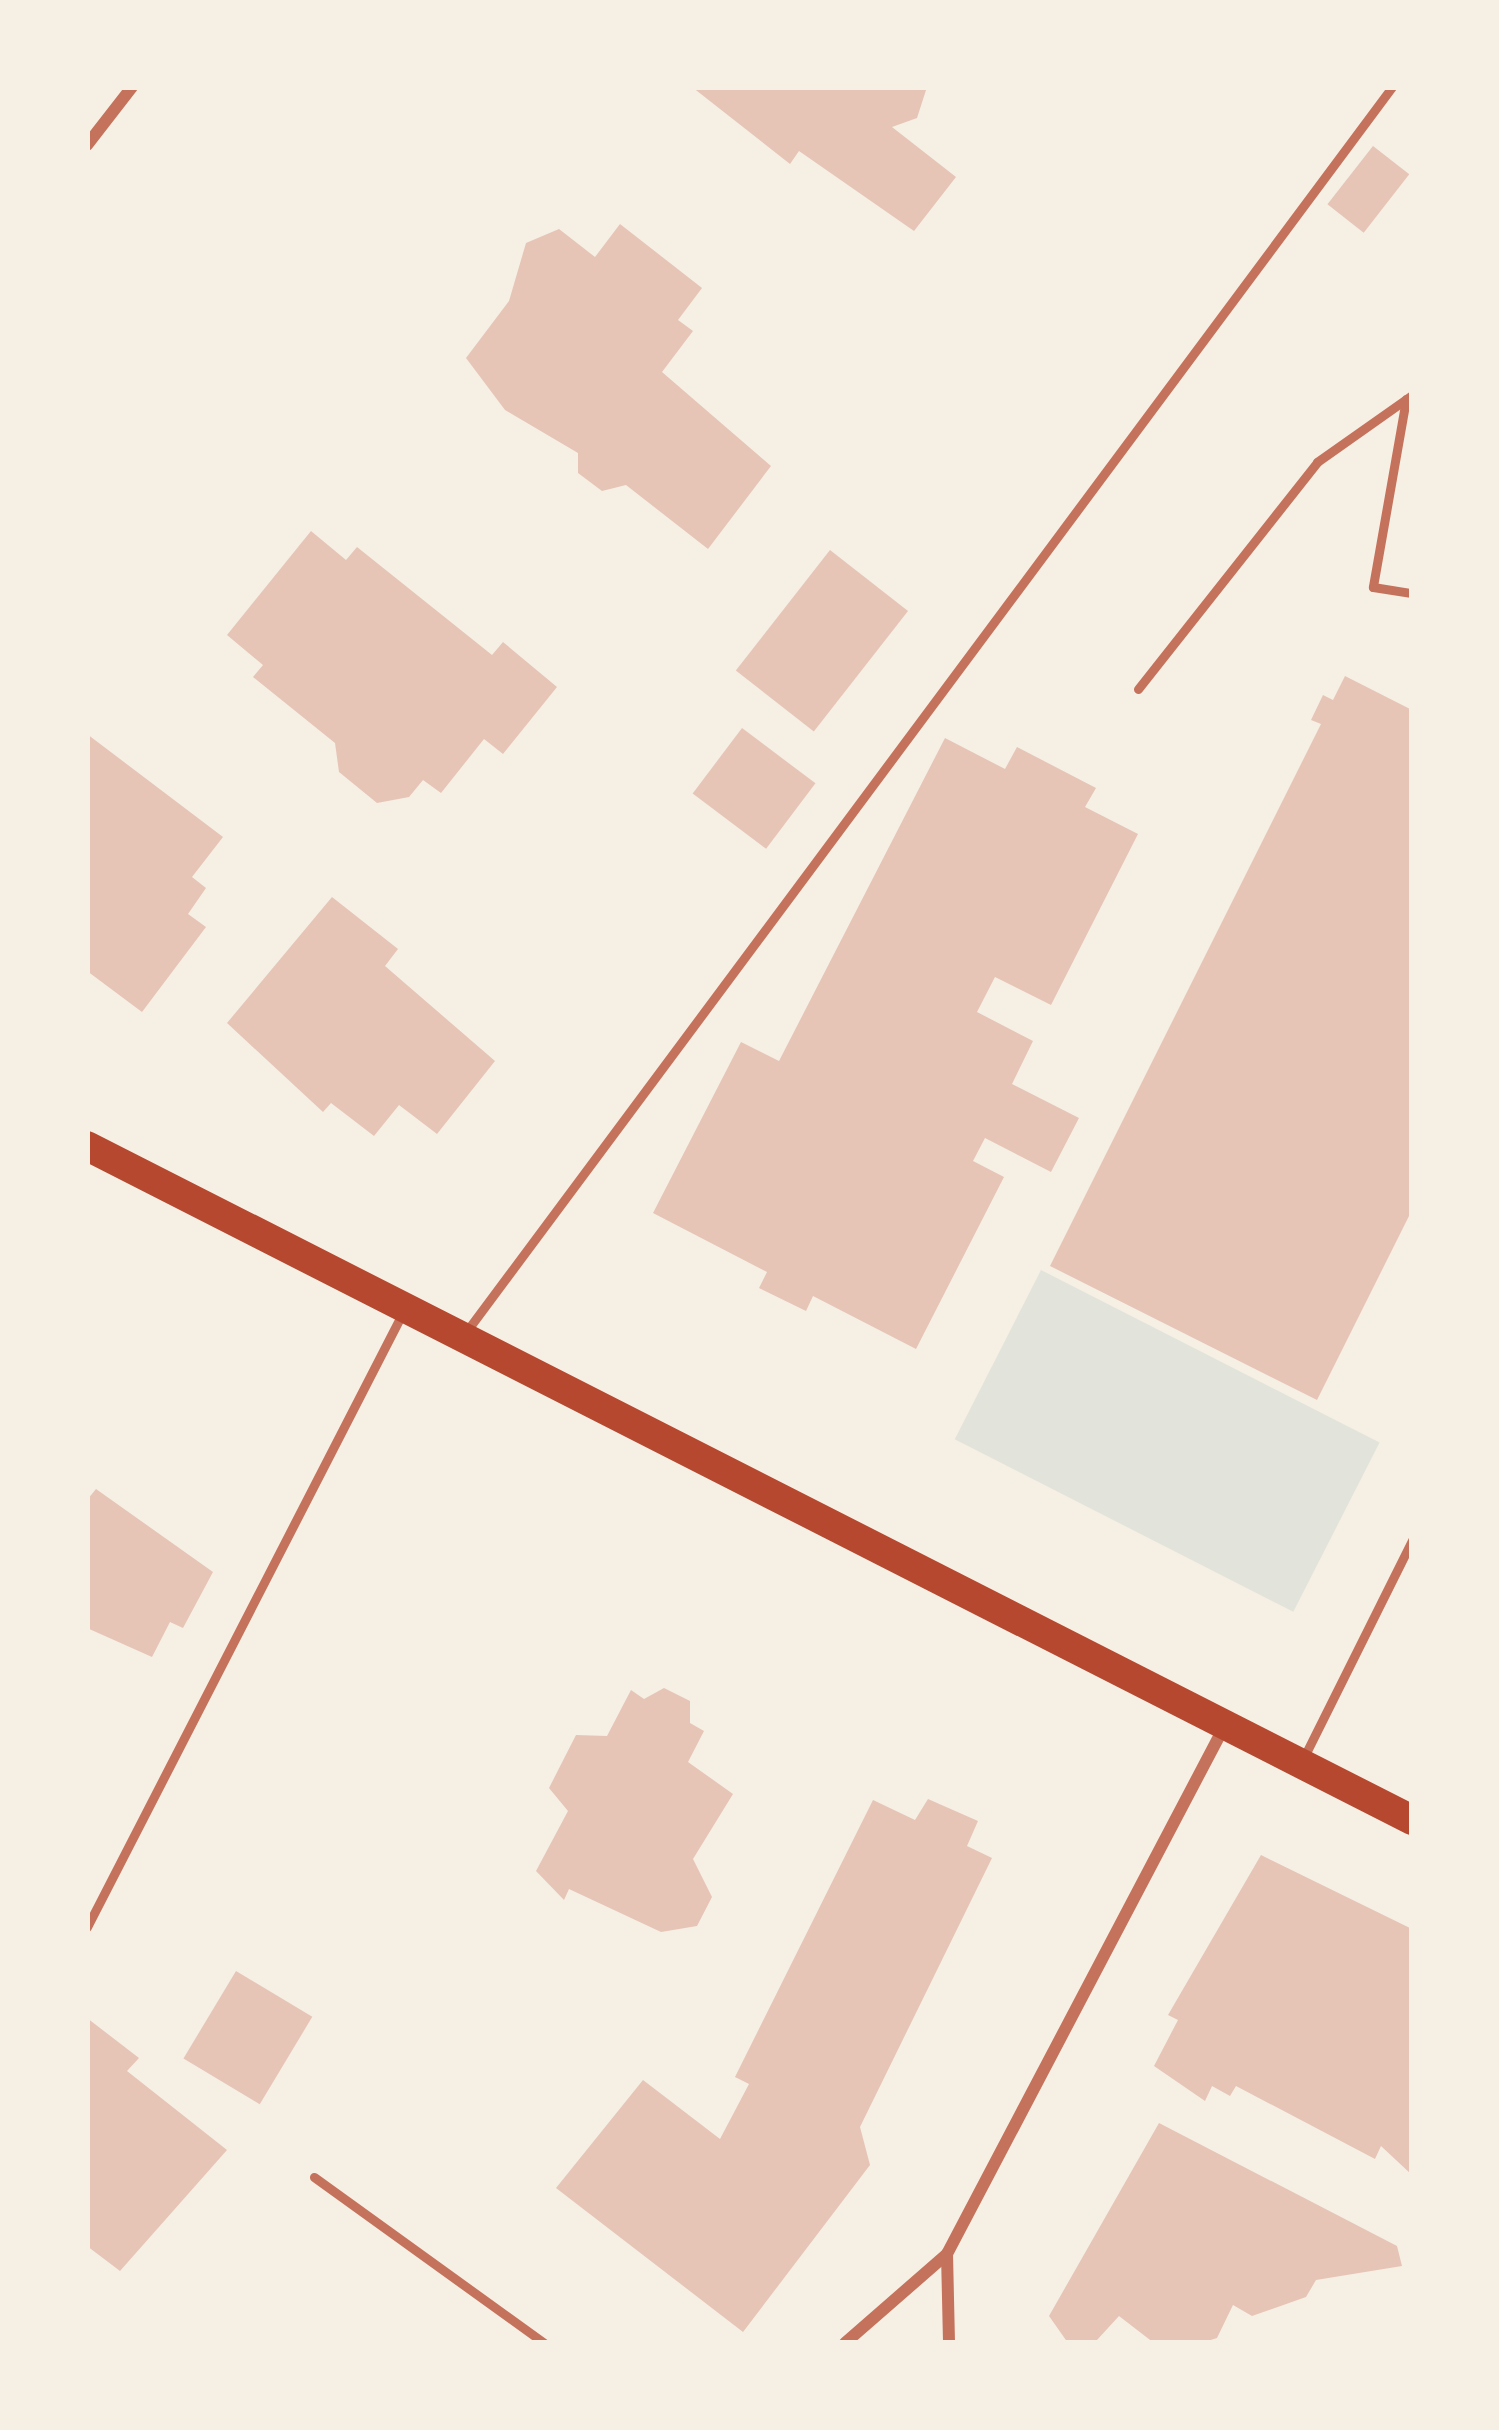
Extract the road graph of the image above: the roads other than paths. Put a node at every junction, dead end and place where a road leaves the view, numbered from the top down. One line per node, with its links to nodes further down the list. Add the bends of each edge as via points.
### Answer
1 (132, 87): 3 (street)
2 (1392, 87): 9 (lane)
3 (87, 145)
4 (1409, 397): 5 (lane, via 1373,586); 6 (lane, via 1317,462)
5 (1412, 593)
6 (1138, 689)
7 (87, 1146): 8 (main road)
8 (406, 1307): 9 (main road); 14 (lane)
9 (463, 1336): 11 (main road)
10 (1412, 1540): 12 (lane)
11 (1226, 1724): 12 (main road); 16 (street)
12 (1300, 1763): 13 (main road)
13 (1412, 1820)
14 (87, 1927)
15 (314, 2177): 17 (lane)
16 (947, 2254): 18 (street); 19 (street)
17 (544, 2343)
18 (845, 2343)
19 (950, 2343)

